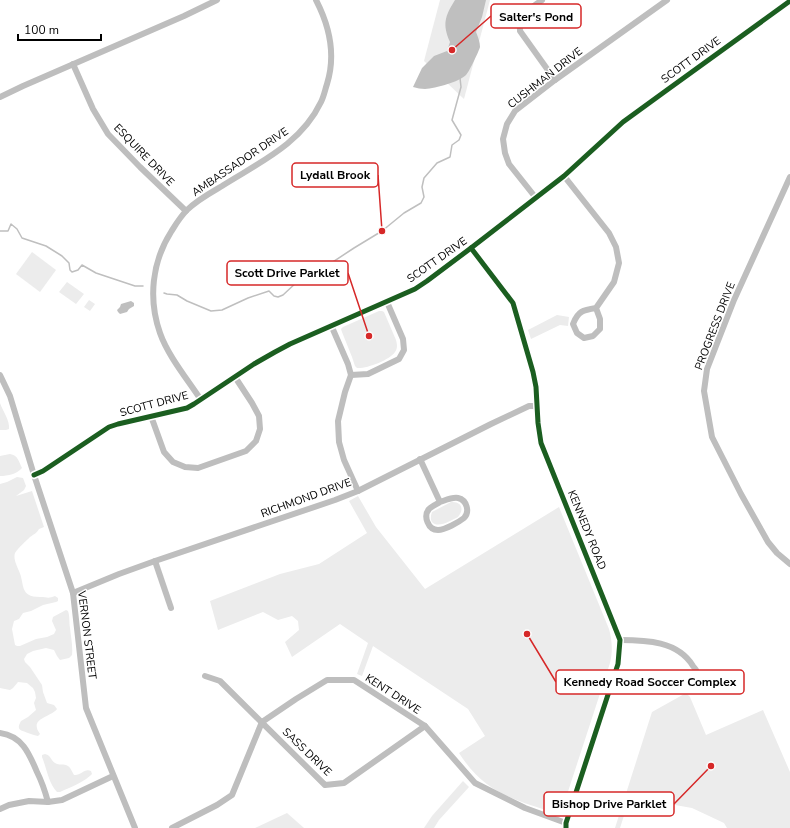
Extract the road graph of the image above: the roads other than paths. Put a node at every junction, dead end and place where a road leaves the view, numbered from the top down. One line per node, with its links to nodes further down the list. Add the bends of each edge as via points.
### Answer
1 (217, 0): 6 (street)
2 (316, 0): 12 (street, AMBASSADOR DRIVE, via 329,32 331,59 322,101 312,118 293,140)
3 (542, 0): 7 (street, via 521,17 520,31)
4 (667, 0): 7 (street, CUSHMAN DRIVE)
5 (790, 1): 9 (street, SCOTT DRIVE, via 623,122)
6 (73, 64): 8 (street); 12 (street, ESQUIRE DRIVE, via 108,134)
7 (555, 80): 11 (street, CUSHMAN DRIVE, via 515,111 506,124 503,139 509,164)
8 (0, 97)
9 (564, 176): 11 (street, SCOTT DRIVE); 15 (street, via 609,233 616,247 619,263 614,282)
10 (790, 177): 28 (street, PROGRESS DRIVE, via 732,306 707,369 704,391 712,436 768,542)
11 (536, 198): 13 (street, SCOTT DRIVE)
12 (186, 211): 20 (street, AMBASSADOR DRIVE, via 177,221 159,256 153,298 160,334 170,354)
13 (471, 248): 14 (street, SCOTT DRIVE, via 415,289); 21 (street, KENNEDY ROAD, via 513,303 533,372)
14 (387, 302): 16 (street, SCOTT DRIVE); 18 (street, via 403,340 404,350 399,359 368,374)
15 (596, 308): 15 (street, via 584,310 576,316 573,324 584,338 593,336 600,329)
16 (331, 325): 18 (street); 19 (street, SCOTT DRIVE, via 275,352)
17 (0, 375): 24 (street, VERNON STREET, via 10,396)
18 (351, 375): 25 (street, via 338,421 339,442)
19 (235, 377): 20 (street, SCOTT DRIVE); 22 (street, via 259,416 260,429 256,441 246,451 198,468 185,467 173,462 164,452)
20 (201, 400): 22 (street, SCOTT DRIVE, via 187,408)
21 (538, 406): 23 (street, RICHMOND DRIVE, via 529,406); 31 (street, KENNEDY ROAD, via 541,443)
22 (151, 416): 24 (street, SCOTT DRIVE, via 108,427)
23 (420, 459): 25 (street, RICHMOND DRIVE); 26 (street)
24 (34, 475): 29 (street, VERNON STREET)
25 (358, 490): 27 (street, RICHMOND DRIVE)
26 (440, 502): 26 (street, via 427,513 428,522 433,529 439,530 450,526 466,515 467,506 460,498)
27 (155, 561): 29 (street, RICHMOND DRIVE); 30 (street)
28 (790, 564)
29 (73, 593): 37 (street, VERNON STREET, via 86,708)
30 (171, 608)
31 (620, 640): 33 (street, via 656,642 682,653 698,673); 40 (street, KENNEDY ROAD, via 618,664)
32 (204, 676): 34 (street, SASS DRIVE, via 220,680)
33 (698, 686)
34 (262, 722): 35 (street, KENT DRIVE, via 327,680 354,680); 35 (street, SASS DRIVE, via 325,785 344,783); 42 (street, via 232,795)
35 (425, 726): 40 (street, KENT DRIVE, via 475,783)
36 (0, 733): 38 (street, via 8,734 20,742 29,753)
37 (113, 776): 38 (street, via 62,800); 41 (street, VERNON STREET)
38 (48, 802): 39 (street, via 29,801)
39 (0, 809)
40 (566, 826)
41 (135, 828)
42 (172, 828)

